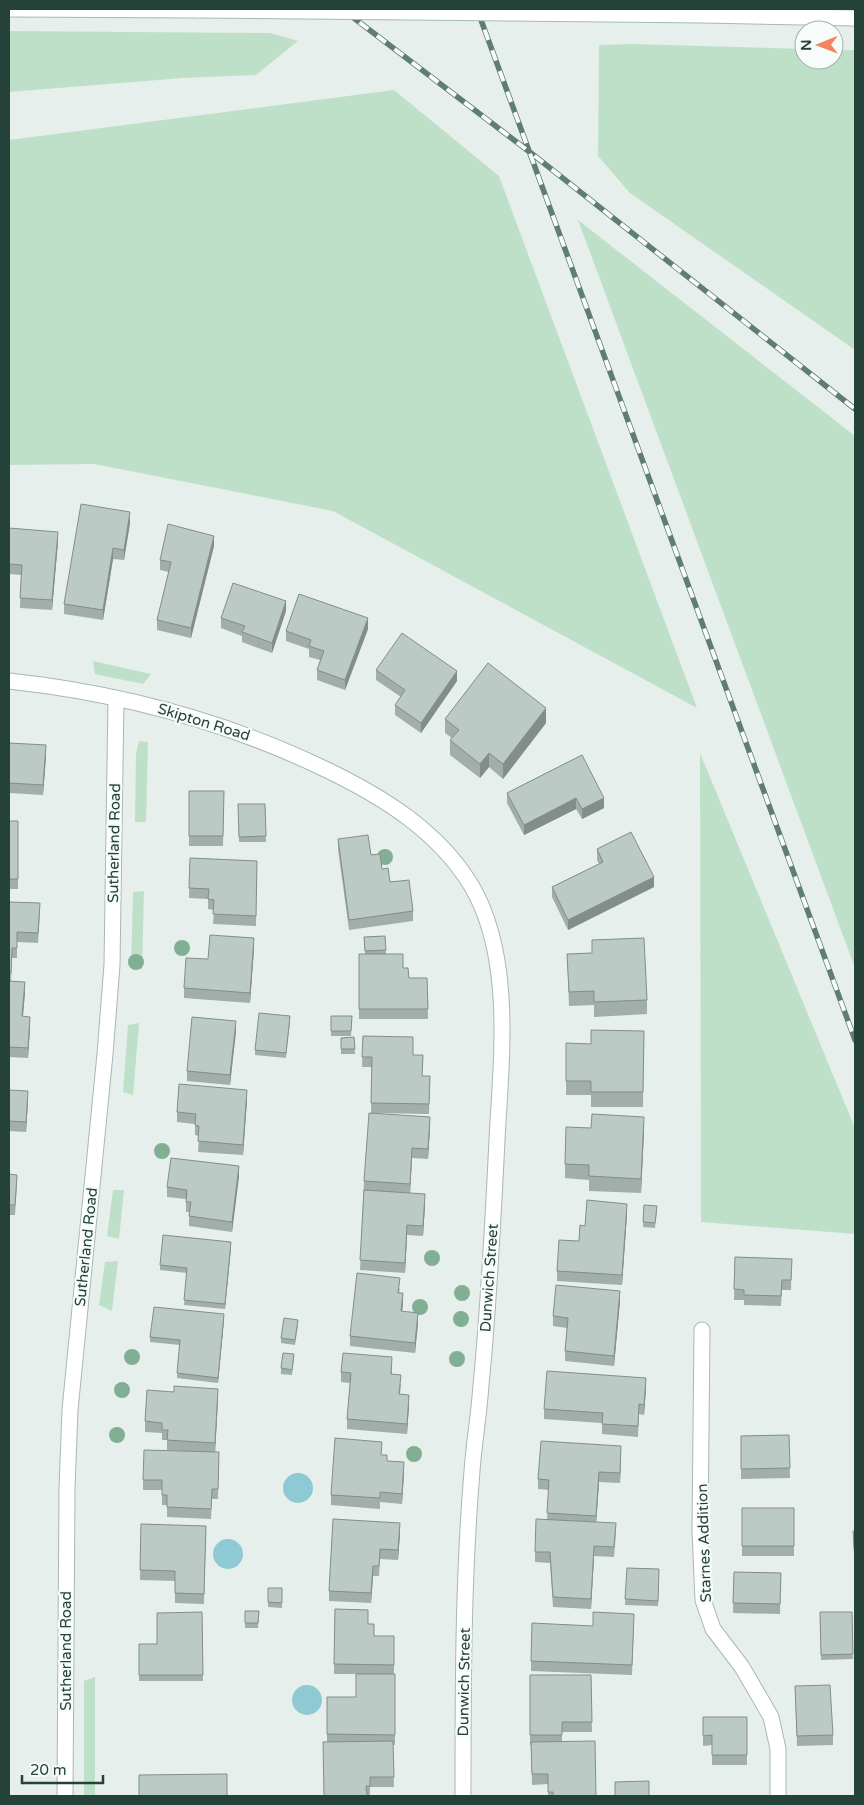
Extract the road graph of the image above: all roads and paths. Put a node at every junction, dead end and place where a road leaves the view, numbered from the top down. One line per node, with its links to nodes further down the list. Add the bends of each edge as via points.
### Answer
1 (9, 9): 2 (street)
2 (200, 10): 3 (street, bridge)
3 (855, 18)
4 (9, 681): 5 (street, Skipton Road)
5 (116, 698): 6 (street, Skipton Road, via 181,712 264,741 362,786); 8 (street, Sutherland Road, via 112,964 70,1410)
6 (386, 801): 9 (street, Dunwich Street, via 422,827 452,858 471,885 486,915 499,974 501,1061 496,1174 467,1558)
7 (702, 1330): 10 (street, Starnes Addition, via 700,1531 703,1600 713,1629 742,1667 771,1717 778,1749)
8 (65, 1796)
9 (463, 1796)
10 (778, 1796)

